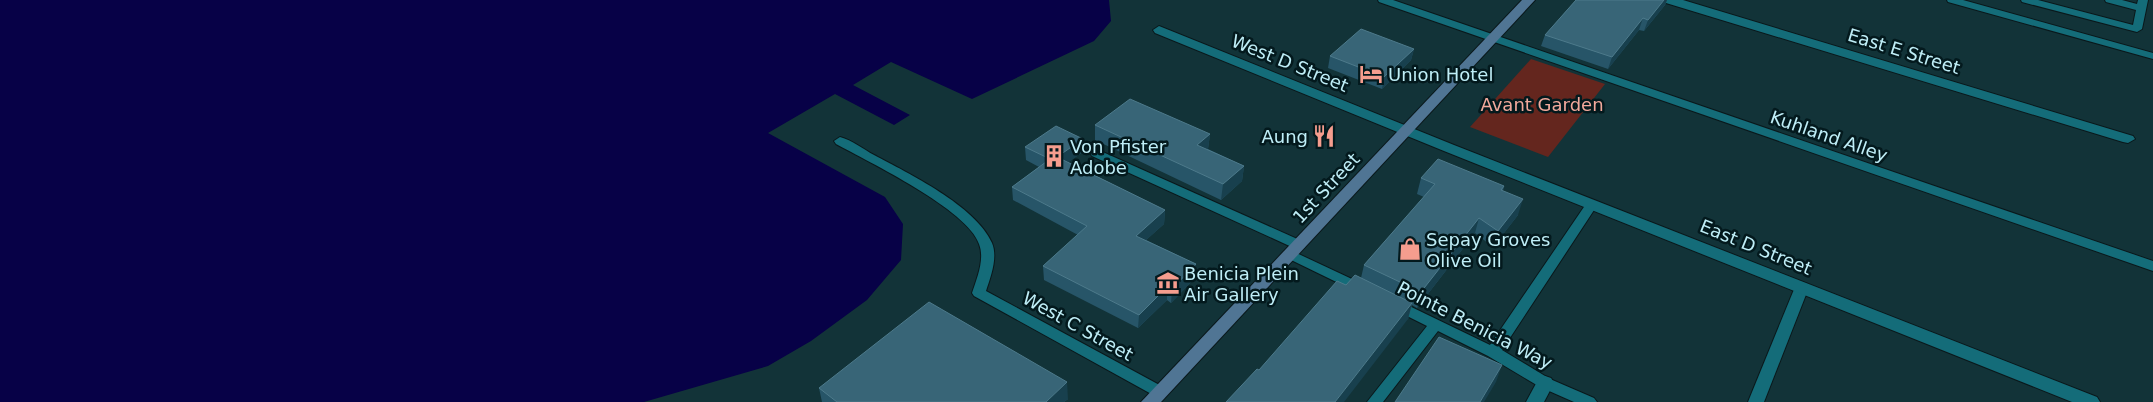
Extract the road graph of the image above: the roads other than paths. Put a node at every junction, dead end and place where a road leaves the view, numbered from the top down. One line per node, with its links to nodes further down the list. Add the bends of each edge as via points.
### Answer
1 (1383, 0): 9 (lane, Kuhland Alley)
2 (1530, 0): 9 (main road, 1st Street)
3 (1670, 0): 12 (street, East E Street)
4 (1952, 0): 10 (lane)
5 (2026, 0): 7 (lane, via 2137,29)
6 (2110, 0): 7 (lane)
7 (2142, 4)
8 (1159, 30): 11 (street, West D Street)
9 (1493, 38): 11 (main road, 1st Street); 17 (lane, Kuhland Alley)
10 (2153, 56)
11 (1406, 130): 15 (street, East D Street); 16 (main road, 1st Street)
12 (2128, 139)
13 (840, 141): 22 (lane, West C Street, via 946,202 975,226 986,242 988,262 979,293)
14 (1096, 153): 16 (lane, Pointe Benicia Way)
15 (1592, 204): 18 (street, East D Street); 20 (lane)
16 (1294, 249): 19 (lane, Pointe Benicia Way); 22 (main road, 1st Street)
17 (2153, 266)
18 (1802, 287): 26 (lane); 27 (street, East D Street)
19 (1436, 324): 20 (lane, Pointe Benicia Way); 23 (lane)
20 (1494, 352): 21 (lane, Pointe Benicia Way)
21 (1545, 383): 24 (street); 25 (lane, Pointe Benicia Way)
22 (1155, 397)
23 (1375, 402)
24 (1535, 402)
25 (1589, 402)
26 (1756, 402)
27 (2091, 402)

